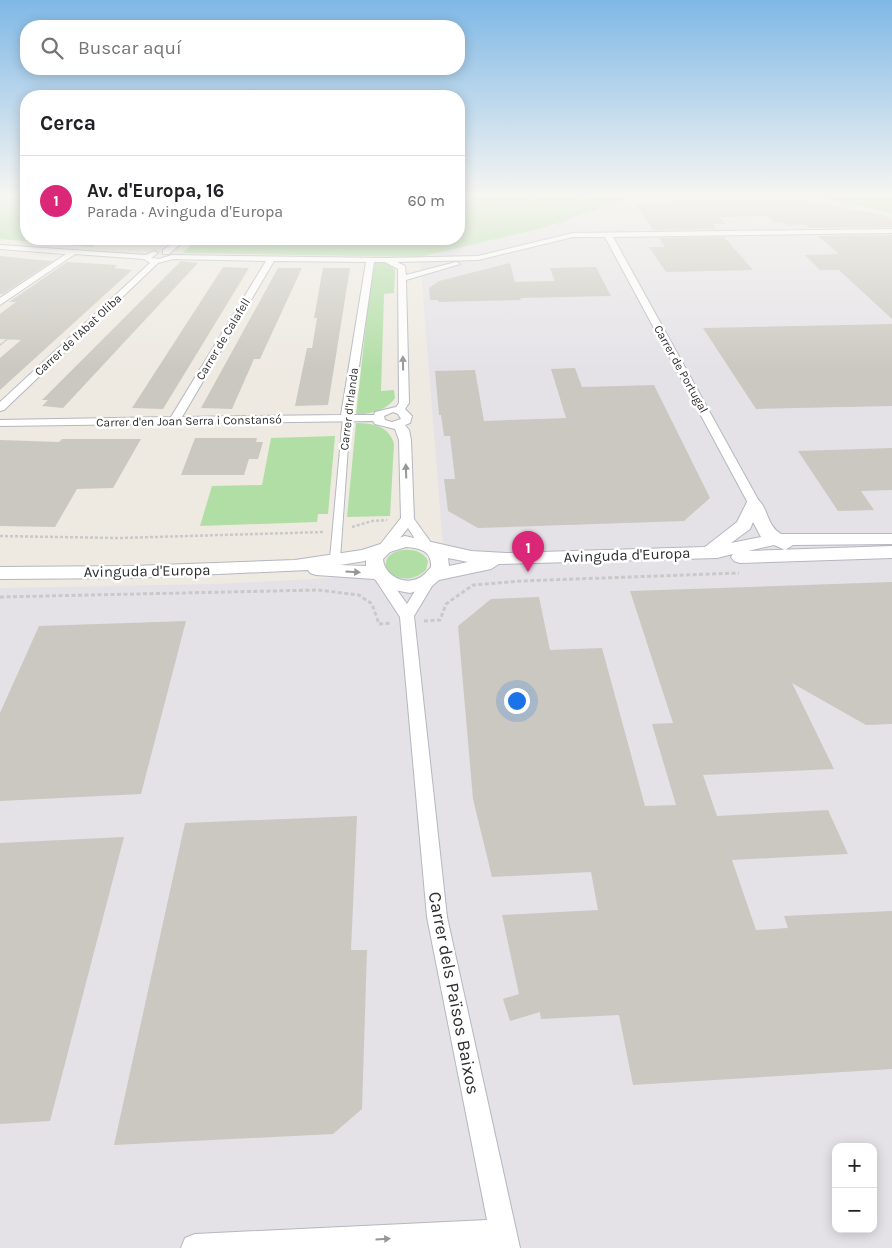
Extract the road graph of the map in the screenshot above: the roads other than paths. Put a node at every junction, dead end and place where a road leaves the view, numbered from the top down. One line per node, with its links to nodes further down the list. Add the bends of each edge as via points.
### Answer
1 (72, 253): 12 (street)
2 (75, 253): 8 (street)
3 (498, 253): 7 (street)
4 (618, 253): 20 (street, Carrer de Portugal)
5 (169, 255): 6 (street); 8 (street)
6 (272, 258): 9 (street); 17 (street, Carrer de Calafell)
7 (478, 258): 10 (street); 11 (street)
8 (151, 259): 13 (street, Carrer de l'Abat Oliba)
9 (370, 259): 10 (street); 16 (street, Carrer d'Irlanda)
10 (386, 260): 11 (street, via 402,268)
11 (402, 279): 14 (street, one-way to 11, via 404,403)
12 (0, 302)
13 (0, 408)
14 (399, 410): 15 (street, via 385,411); 19 (street, via 408,418)
15 (378, 418): 16 (street, Carrer d'en Joan Serra i Constansó); 19 (street, via 386,425)
16 (346, 419): 17 (street, Carrer d'en Joan Serra i Constansó); 28 (street, Carrer d'Irlanda)
17 (174, 421): 18 (street, Carrer d'en Joan Serra i Constansó)
18 (0, 423)
19 (398, 425): 21 (street, one-way to 19, via 405,440)
20 (754, 503): 23 (street, via 766,533); 26 (street, via 744,525)
21 (408, 519): 24 (street); 25 (street)
22 (892, 539): 23 (street, Avinguda d'Europa)
23 (778, 540): 26 (street, Avinguda d'Europa); 27 (street, via 788,546 864,546)
24 (431, 547): 25 (street, via 405,541); 29 (street, Avinguda d'Europa, via 472,557); 33 (street, via 441,562)
25 (384, 548): 28 (street, Avinguda d'Europa, via 364,555); 32 (street, via 374,561)
26 (712, 552): 27 (street, Avinguda d'Europa, via 731,557); 29 (street, Avinguda d'Europa)
27 (892, 552)
28 (335, 558): 30 (street, Avinguda d'Europa)
29 (506, 559): 33 (street, Avinguda d'Europa)
30 (295, 566): 31 (street, Avinguda d'Europa); 32 (street, Avinguda d'Europa, one-way to 32)
31 (0, 573)
32 (379, 576): 33 (street, via 391,584 404,586); 34 (street, Carrer dels Països Baixos)
33 (432, 578): 34 (street)
34 (407, 616): 35 (street, Carrer dels Països Baixos, via 437,917)
35 (504, 1240): 36 (street, one-way to 35)
36 (195, 1248)

